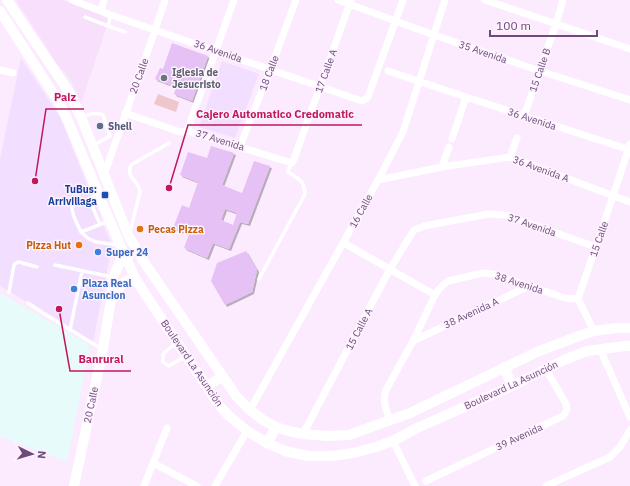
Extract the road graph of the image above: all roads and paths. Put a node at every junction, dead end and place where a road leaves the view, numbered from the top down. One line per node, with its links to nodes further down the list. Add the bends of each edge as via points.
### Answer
1 (7, 0): 36 (main road, Boulevard La Asunción, via 69,92)
2 (72, 0): 14 (street, 36 Avenida)
3 (104, 0): 14 (street)
4 (165, 0): 20 (street, 20 Calle)
5 (234, 0): 24 (street)
6 (296, 0): 26 (street, 18 Calle)
7 (338, 0): 12 (street, 35 Avenida)
8 (403, 0): 17 (street)
9 (445, 0): 22 (street, 16 Calle)
10 (485, 0): 18 (street)
11 (563, 0): 18 (street, 15 Calle B)
12 (350, 2): 17 (street, 35 Avenida); 31 (street, 17 Calle A)
13 (0, 11): 52 (main road, Boulevard La Asunción, via 60,104)
14 (101, 11): 15 (street, 36 Avenida)
15 (111, 15): 19 (lane); 20 (street, 36 Avenida)
16 (85, 17): 19 (lane)
17 (396, 21): 22 (street, 35 Avenida); 31 (street, 36 Avenida, via 368,97 360,100)
18 (556, 24): 23 (street); 28 (street, 15 Calle B)
19 (108, 26): 21 (lane)
20 (156, 30): 24 (street, 36 Avenida); 34 (street, 20 Calle)
21 (125, 32)
22 (434, 35): 28 (street, 35 Avenida); 30 (street, 16 Calle)
23 (630, 49)
24 (216, 50): 26 (street, 36 Avenida); 37 (street)
25 (0, 70): 29 (street)
26 (270, 70): 31 (street, 36 Avenida); 42 (street, 18 Calle)
27 (388, 71): 30 (street, 36 Avenida)
28 (540, 71): 33 (street, 35 Avenida); 35 (street, 15 Calle B)
29 (13, 72)
30 (418, 82): 32 (street, 36 Avenida); 50 (street, 16 Calle, via 403,132)
31 (320, 87): 47 (street, 17 Calle A)
32 (466, 97): 35 (street, 36 Avenida); 40 (street)
33 (630, 100)
34 (125, 113): 37 (street, 37 Avenida, via 180,132); 38 (street, 20 Calle)
35 (524, 116): 45 (street, 36 Avenida)
36 (81, 117): 38 (lane, via 93,113 103,115); 43 (main road, Boulevard La Asunción)
37 (187, 130): 42 (street, 37 Avenida)
38 (113, 138): 43 (lane); 49 (street, 20 Calle)
39 (517, 138): 46 (street)
40 (452, 140)
41 (169, 143): 57 (lane, via 131,165 130,176 140,188 140,192)
42 (240, 146): 47 (street, 37 Avenida)
43 (92, 147): 49 (main road, Boulevard La Asunción)
44 (449, 147): 48 (street)
45 (629, 148): 51 (street, 15 Calle)
46 (510, 158): 48 (street, 36 Avenida A); 51 (street, 36 Avenida A)
47 (292, 163): 68 (lane, via 288,172 304,184 305,194)
48 (442, 167): 50 (street, 36 Avenida A)
49 (104, 176): 57 (main road, Boulevard La Asunción)
50 (378, 180): 58 (street, 16 Calle)
51 (614, 196): 53 (street, 36 Avenida A); 60 (street, 15 Calle)
52 (94, 197): 54 (main road, Boulevard La Asunción); 56 (lane, via 71,208)
53 (630, 202)
54 (104, 222): 56 (lane); 59 (main road, Boulevard La Asunción)
55 (419, 227): 60 (street, 37 Avenida, via 489,214 505,215); 65 (street, 15 Calle A, via 414,230)
56 (81, 232): 59 (lane, via 96,242)
57 (129, 237): 63 (main road, Boulevard La Asunción)
58 (344, 243): 65 (street); 92 (street, 16 Calle)
59 (120, 245): 61 (main road, Boulevard La Asunción)
60 (596, 247): 74 (street, 15 Calle)
61 (125, 257): 63 (main road, via 133,256); 67 (main road, 20 Calle); 69 (main road, Boulevard La Asunción)
62 (55, 265): 66 (lane)
63 (146, 265): 89 (main road, Boulevard La Asunción)
64 (37, 267): 71 (lane, via 16,263)
65 (390, 270): 72 (street); 101 (street, 15 Calle A)
66 (82, 271): 67 (lane); 77 (lane)
67 (113, 277): 73 (main road, 20 Calle)
68 (259, 279)
69 (136, 280): 73 (main road, 20 Calle, via 123,282); 81 (main road, Boulevard La Asunción)
70 (529, 286): 72 (street, 38 Avenida, via 501,276 483,273 448,281); 74 (street, 38 Avenida, via 565,298); 80 (street, 38 Avenida A)
71 (9, 292)
72 (437, 292): 80 (street)
73 (111, 299): 83 (main road, 20 Calle)
74 (578, 299): 78 (street)
75 (28, 303): 77 (lane)
76 (630, 328): 78 (main road, Boulevard La Asunción)
77 (70, 330): 83 (lane)
78 (594, 331): 79 (main road, Boulevard La Asunción)
79 (574, 338): 85 (main road); 87 (main road, Boulevard La Asunción)
80 (413, 341): 95 (street, via 384,394 384,403)
81 (177, 342): 86 (main road, Boulevard La Asunción); 86 (lane, via 164,353 164,362 169,366)
82 (630, 346): 84 (main road, Boulevard La Asunción)
83 (103, 349): 106 (main road, 20 Calle)
84 (600, 349): 85 (main road, Boulevard La Asunción); 94 (street)
85 (581, 354): 88 (main road, Boulevard La Asunción)
86 (186, 356): 91 (main road, Boulevard La Asunción)
87 (504, 367): 90 (main road); 93 (main road, Boulevard La Asunción)
88 (546, 369): 90 (main road, Boulevard La Asunción); 105 (street, 39 Avenida, via 566,404 567,409 563,416)
89 (222, 376): 91 (main road); 92 (main road, Boulevard La Asunción)
90 (512, 386): 98 (main road, Boulevard La Asunción)
91 (207, 387): 99 (main road, Boulevard La Asunción, via 228,415)
92 (250, 410): 96 (main road, Boulevard La Asunción)
93 (410, 412): 95 (main road, Boulevard La Asunción); 98 (main road)
94 (630, 417)
95 (390, 420): 101 (main road, Boulevard La Asunción, via 350,435)
96 (276, 427): 101 (main road, Boulevard La Asunción); 103 (main road)
97 (167, 428): 104 (street)
98 (417, 428): 102 (main road, Boulevard La Asunción)
99 (247, 431): 103 (main road, Boulevard La Asunción); 109 (street)
100 (629, 433): 111 (street, via 610,457)
101 (303, 434)
102 (393, 441): 103 (main road, Boulevard La Asunción, via 354,453 332,456 308,456); 110 (street)
103 (267, 444)
104 (152, 463): 107 (street); 108 (street)
105 (426, 481)
106 (74, 486)
107 (144, 486)
108 (197, 486)
109 (215, 486)
110 (415, 486)
111 (546, 486)

